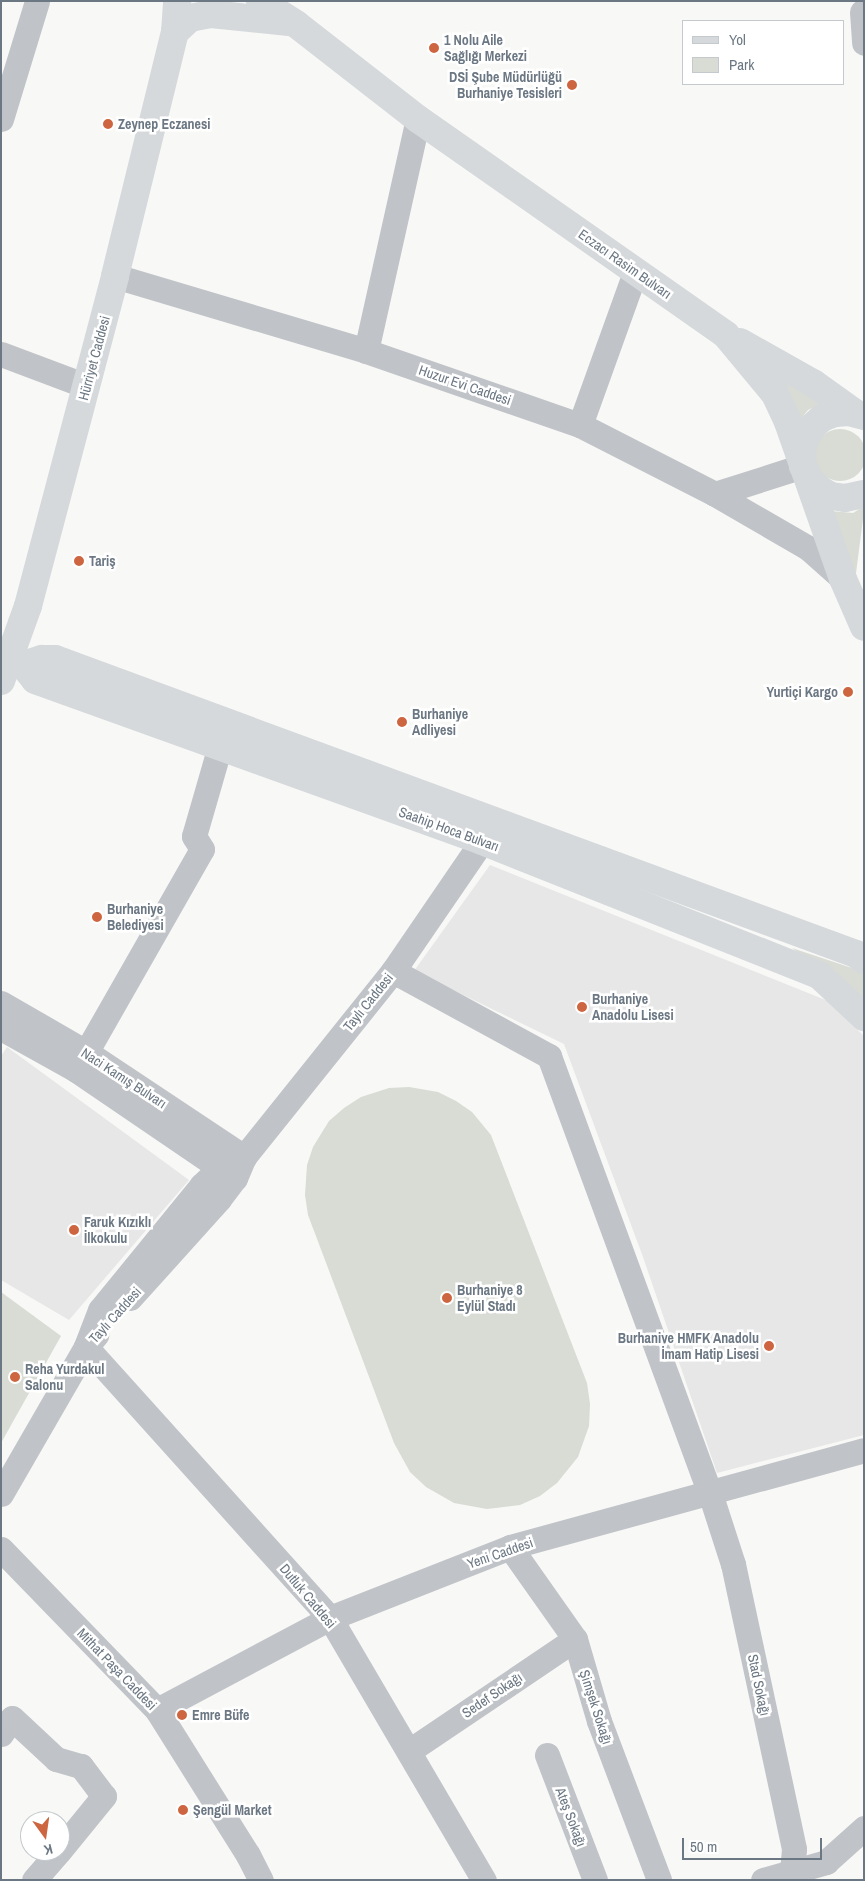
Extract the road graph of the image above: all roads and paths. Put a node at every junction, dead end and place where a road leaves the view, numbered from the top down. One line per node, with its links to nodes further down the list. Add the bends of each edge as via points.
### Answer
1 (37, 1): 9 (street)
2 (177, 1): 7 (main road)
3 (188, 1): 7 (main road)
4 (260, 1): 6 (main road, Eczacı Rasim Bulvarı)
5 (862, 12): 8 (street)
6 (290, 13): 7 (main road, via 211,14 190,18); 10 (main road, Eczacı Rasim Bulvarı)
7 (175, 32): 12 (main road, Hürriyet Caddesi)
8 (864, 43)
9 (1, 119)
10 (418, 119): 11 (main road, Eczacı Rasim Bulvarı); 14 (street)
11 (634, 272): 13 (main road, Eczacı Rasim Bulvarı); 18 (street)
12 (115, 276): 14 (street, Huzur Evi Caddesi); 16 (main road, Hürriyet Caddesi)
13 (726, 335): 17 (main road, via 777,362); 19 (main road, Eczacı Rasim Bulvarı, via 775,394)
14 (366, 351): 18 (street, Huzur Evi Caddesi)
15 (1, 354): 16 (street)
16 (86, 386): 24 (main road, Hürriyet Caddesi, via 28,606)
17 (859, 414): 19 (main road, via 835,413 812,427 805,439)
18 (580, 424): 20 (street, Huzur Evi Caddesi)
19 (803, 466): 20 (street); 21 (main road, via 814,484 831,496 845,498); 22 (main road, Eczacı Rasim Bulvarı)
20 (715, 494): 22 (street, Huzur Evi Caddesi, via 808,548)
21 (864, 494)
22 (843, 579): 23 (main road, Eczacı Rasim Bulvarı)
23 (864, 627)
24 (8, 666): 25 (main road, Saahip Hoca Bulvarı, via 35,680); 27 (main road, Saahip Hoca Bulvarı, via 55,659 856,954)
25 (220, 746): 26 (main road, Saahip Hoca Bulvarı); 32 (street, via 194,836 202,849)
26 (482, 841): 28 (street, Taylı Caddesi); 30 (main road, Saahip Hoca Bulvarı, via 819,975)
27 (864, 960)
28 (393, 972): 33 (street, Taylı Caddesi); 36 (street, Stad Sokağı, via 549,1056)
29 (1, 1003): 32 (street, Naci Kamış Bulvarı)
30 (864, 1017)
31 (1, 1028): 32 (street, Naci Kamış Bulvarı)
32 (81, 1061): 33 (street, Naci Kamış Bulvarı)
33 (233, 1168): 34 (street, Taylı Caddesi, via 202,1185 100,1310)
34 (86, 1347): 37 (street, Taylı Caddesi); 40 (street, Dutluk Caddesi)
35 (864, 1450): 36 (street, Yeni Caddesi)
36 (710, 1493): 38 (street, Yeni Caddesi); 49 (street, Stad Sokağı, via 735,1573 794,1849)
37 (1, 1494)
38 (510, 1547): 40 (street, Yeni Caddesi); 41 (street, Şimşek Sokağı)
39 (1, 1549): 42 (street, Mithat Paşa Caddesi)
40 (330, 1618): 42 (street, Yeni Caddesi); 44 (street, Dutluk Caddesi)
41 (575, 1639): 44 (street, Sedef Sokağı); 54 (street, Şimşek Sokağı, via 599,1721)
42 (157, 1710): 51 (street, Mithat Paşa Caddesi)
43 (7, 1726): 47 (street, via 56,1759 81,1766 104,1796)
44 (409, 1750): 52 (street, Dutluk Caddesi)
45 (547, 1755): 53 (street, Ateş Sokağı)
46 (864, 1828): 49 (street, via 826,1862)
47 (70, 1837)
48 (50, 1861): 50 (street)
49 (793, 1876): 55 (street)
50 (34, 1880)
51 (261, 1880)
52 (484, 1880)
53 (595, 1880)
54 (659, 1880)
55 (763, 1880)

